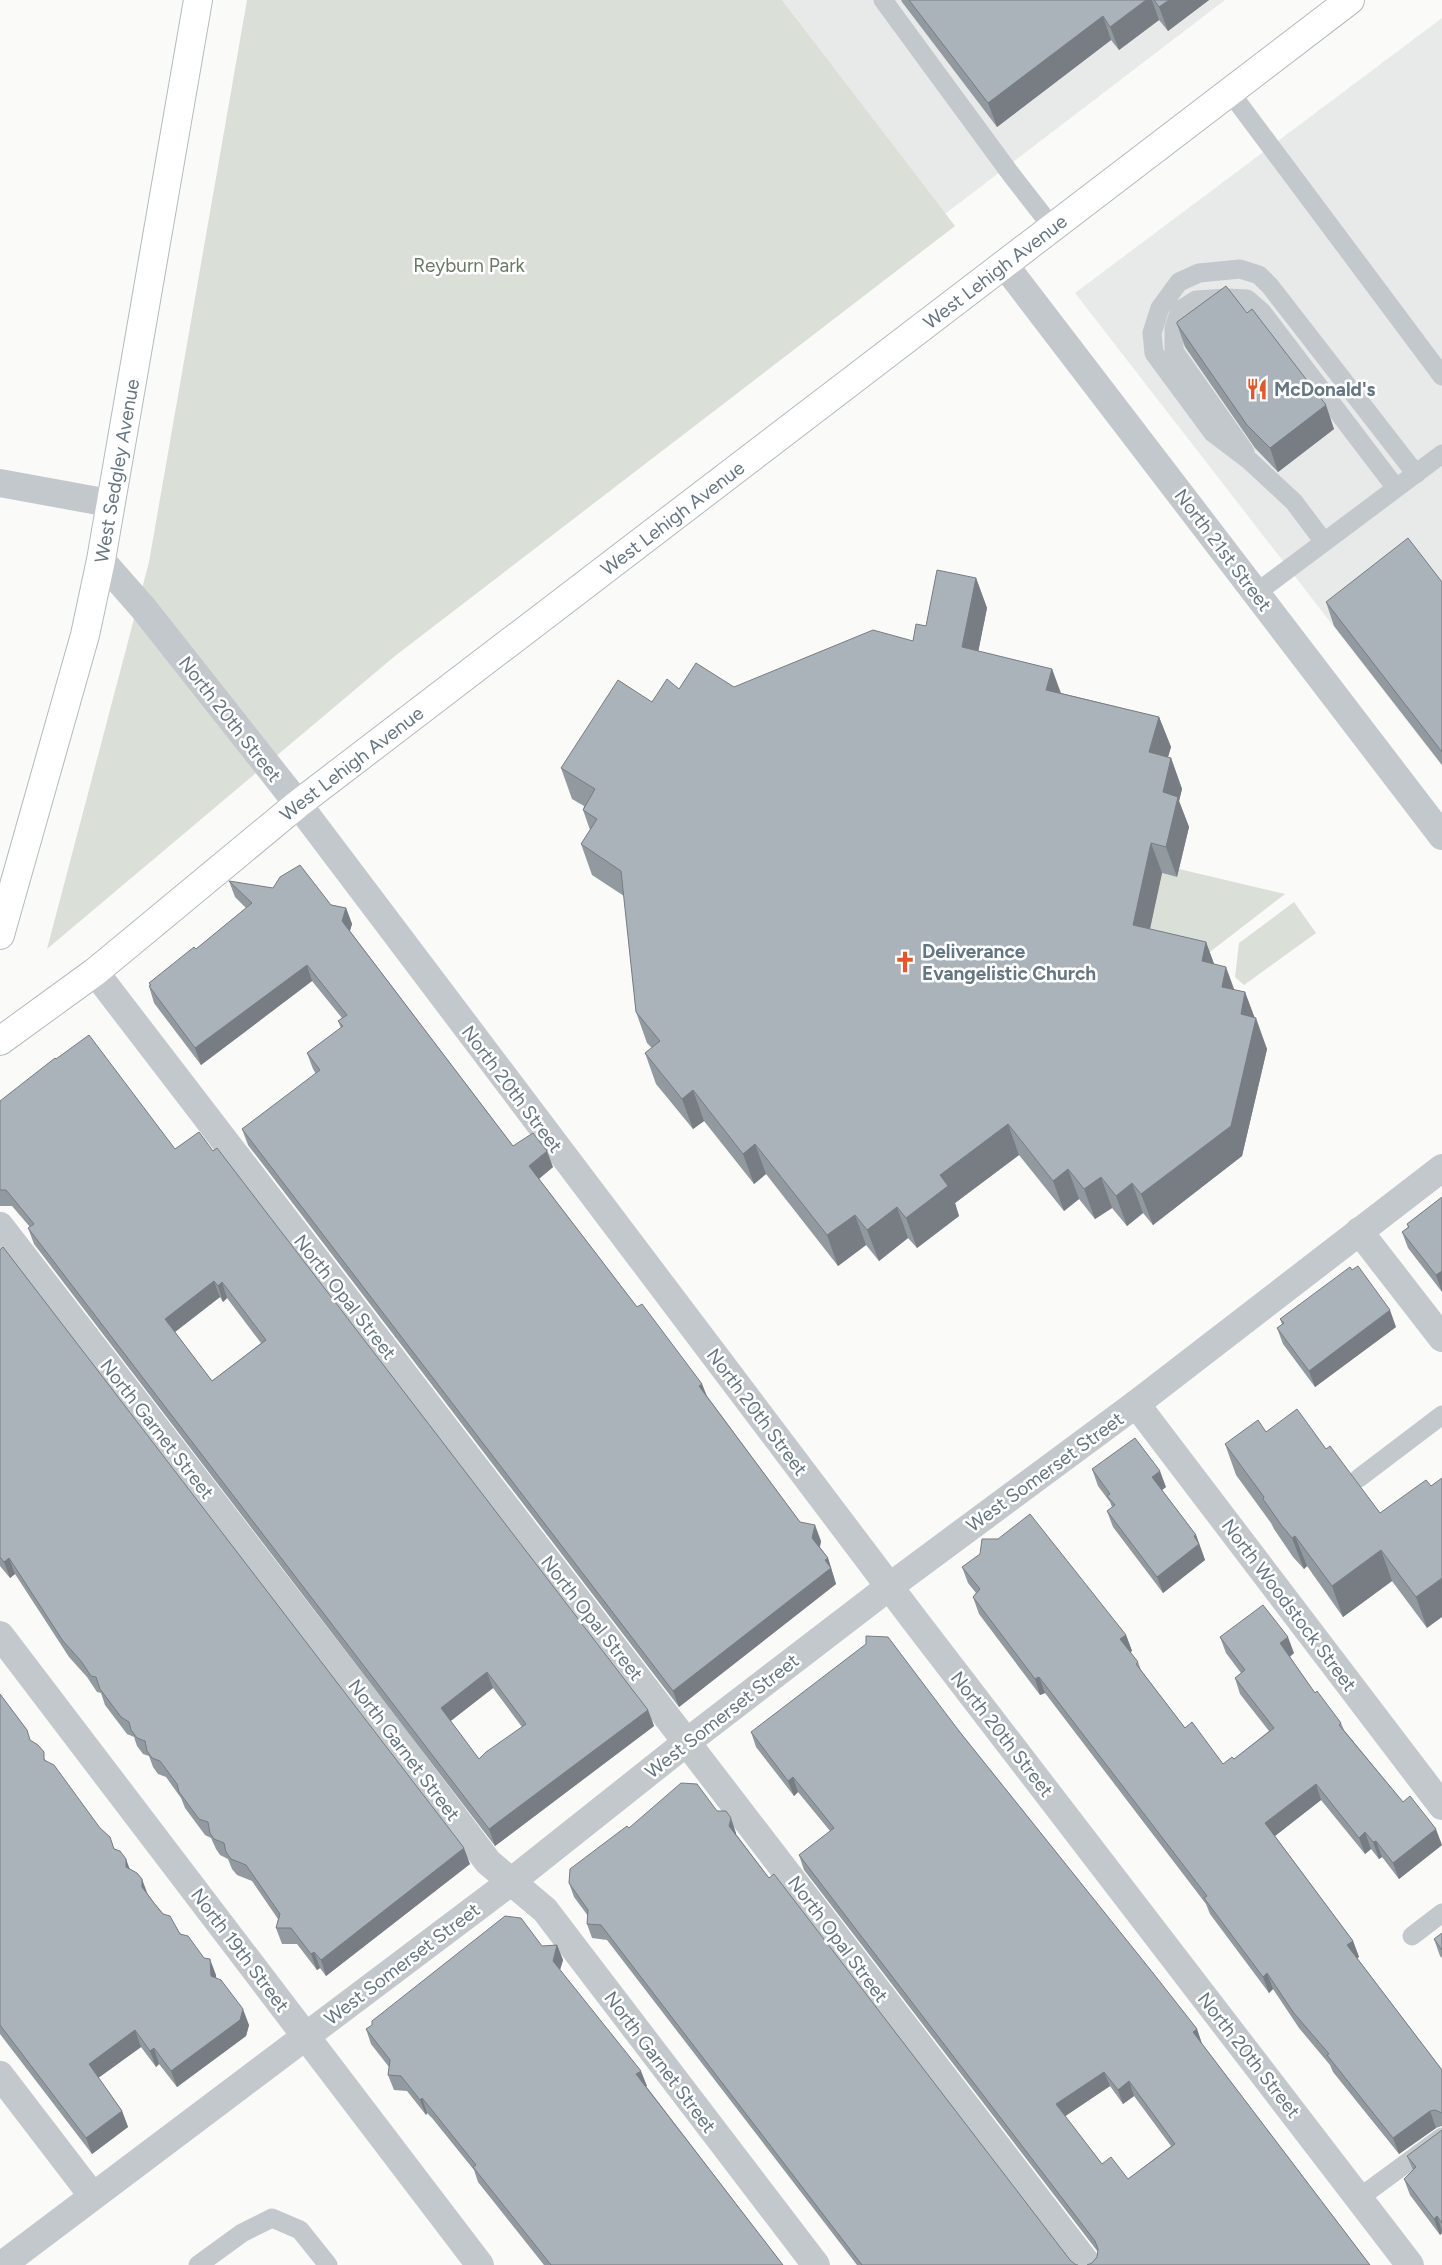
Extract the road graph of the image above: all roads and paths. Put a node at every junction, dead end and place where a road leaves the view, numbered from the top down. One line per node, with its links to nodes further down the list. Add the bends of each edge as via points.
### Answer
1 (198, 0): 13 (main road, West Sedgley Avenue)
2 (883, 0): 5 (lane)
3 (1350, 0): 4 (main road, West Lehigh Avenue)
4 (1230, 92): 5 (main road, West Lehigh Avenue); 7 (lane)
5 (1052, 227): 6 (main road, West Lehigh Avenue)
6 (1004, 264): 16 (street, North 21st Street); 17 (main road, West Lehigh Avenue)
7 (1442, 376)
8 (1442, 454): 10 (lane)
9 (1250, 461): 10 (lane, via 1212,433 1154,353 1152,333 1160,308 1179,282 1200,273 1240,269 1259,275); 12 (lane, via 1174,351 1174,328 1180,310 1196,300 1247,299 1262,312); 14 (lane, via 1294,502)
10 (1416, 474): 12 (lane)
11 (0, 483): 13 (street)
12 (1396, 488): 14 (lane)
13 (110, 503): 15 (main road, West Sedgley Avenue)
14 (1324, 542): 16 (lane)
15 (101, 560): 17 (street, North 20th Street, via 144,609); 19 (main road, West Sedgley Avenue, via 86,635)
16 (1256, 593): 18 (street, North 21st Street)
17 (298, 804): 20 (main road, West Lehigh Avenue); 29 (street, North 20th Street)
18 (1442, 836)
19 (0, 935)
20 (95, 972): 21 (main road, West Lehigh Avenue); 31 (street, North Opal Street)
21 (0, 1041)
22 (1442, 1168): 24 (street, West Somerset Street)
23 (0, 1226): 33 (street, North Garnet Street, via 488,1862)
24 (1359, 1231): 25 (street); 26 (street, West Somerset Street)
25 (1442, 1338)
26 (1136, 1404): 29 (street, West Somerset Street); 32 (street, North Woodstock Street)
27 (1442, 1415): 28 (lane)
28 (1360, 1478)
29 (889, 1587): 31 (street, West Somerset Street); 40 (street, North 20th Street)
30 (0, 1635): 36 (street, North 19th Street)
31 (687, 1742): 33 (street, West Somerset Street); 46 (street, North Opal Street)
32 (1442, 1806)
33 (512, 1881): 36 (street, West Somerset Street); 45 (street, North Garnet Street, via 545,1910)
34 (1442, 1913): 35 (lane)
35 (1412, 1936)
36 (306, 2036): 39 (street, West Somerset Street); 44 (street, North 19th Street)
37 (0, 2075): 39 (street)
38 (1442, 2138): 40 (lane)
39 (92, 2195): 41 (street, West Somerset Street)
40 (1359, 2198): 47 (street, North 20th Street)
41 (2, 2265)
42 (198, 2265): 43 (lane, via 242,2233 272,2218 300,2230)
43 (328, 2265)
44 (480, 2265)
45 (816, 2265)
46 (1088, 2265)
47 (1410, 2265)

